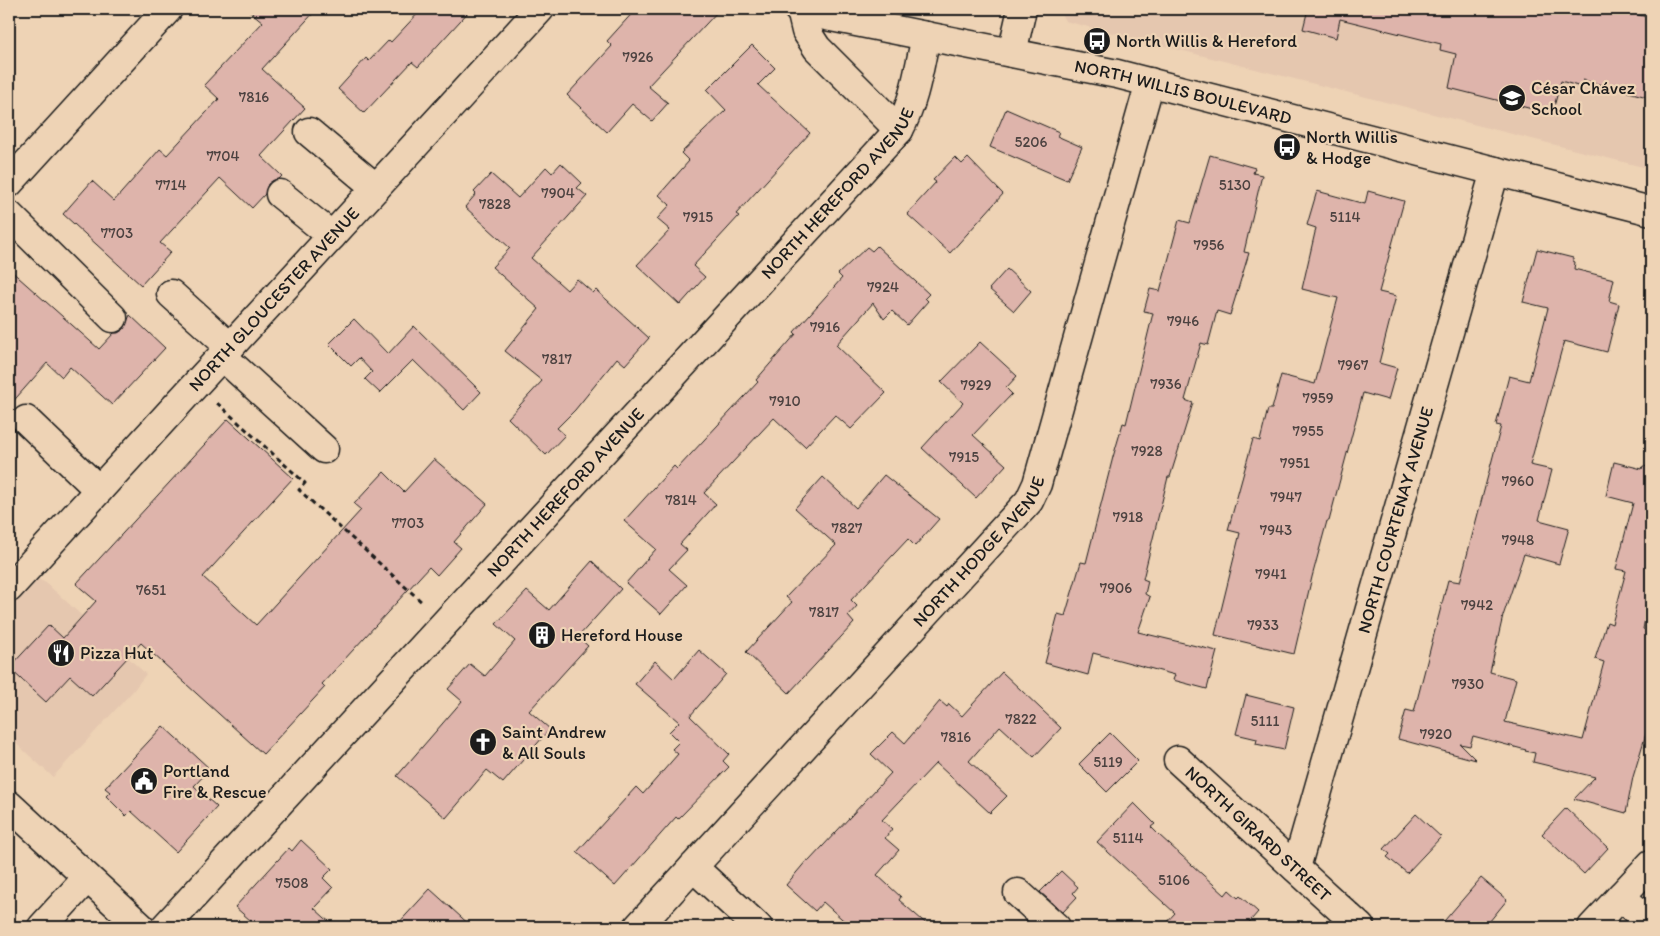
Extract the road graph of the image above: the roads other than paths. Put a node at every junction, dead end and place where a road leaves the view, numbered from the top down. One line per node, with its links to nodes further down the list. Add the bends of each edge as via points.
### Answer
1 (168, 9): 11 (street)
2 (540, 9): 12 (street, NORTH GLOUCESTER AVENUE)
3 (1022, 9): 6 (street)
4 (800, 10): 5 (street, NORTH WILLIS BOULEVARD); 8 (street, via 806,32 817,48)
5 (926, 36): 6 (street, NORTH WILLIS BOULEVARD); 8 (street, NORTH HEREFORD AVENUE, via 913,99)
6 (1012, 53): 7 (street, NORTH WILLIS BOULEVARD)
7 (1150, 82): 10 (street, NORTH WILLIS BOULEVARD); 27 (street, NORTH HODGE AVENUE, via 1037,484 1029,501)
8 (900, 130): 35 (street, NORTH HEREFORD AVENUE)
9 (309, 132): 12 (street)
10 (1495, 171): 14 (street, NORTH WILLIS BOULEVARD); 28 (street, NORTH COURTENAY AVENUE)
11 (9, 183)
12 (376, 188): 16 (street, NORTH GLOUCESTER AVENUE)
13 (280, 194): 16 (street)
14 (1651, 211)
15 (9, 215): 18 (street)
16 (332, 236): 19 (street, NORTH GLOUCESTER AVENUE)
17 (171, 294): 19 (street)
18 (113, 318)
19 (226, 351): 21 (street); 22 (street, NORTH GLOUCESTER AVENUE)
20 (26, 420): 22 (street)
21 (324, 449)
22 (99, 490): 23 (street, NORTH GLOUCESTER AVENUE)
23 (9, 588)
24 (1178, 760): 28 (street, NORTH GIRARD STREET)
25 (9, 805): 29 (street)
26 (1651, 864): 31 (street)
27 (693, 867): 36 (street, NORTH HODGE AVENUE); 37 (street)
28 (1296, 868): 39 (street, NORTH GIRARD STREET)
29 (87, 878): 33 (street); 34 (street)
30 (1018, 893): 38 (street)
31 (1621, 896): 32 (street); 40 (street)
32 (1651, 924)
33 (42, 927)
34 (141, 927)
35 (165, 927)
36 (638, 927)
37 (758, 927)
38 (1056, 927)
39 (1360, 927)
40 (1592, 927)

